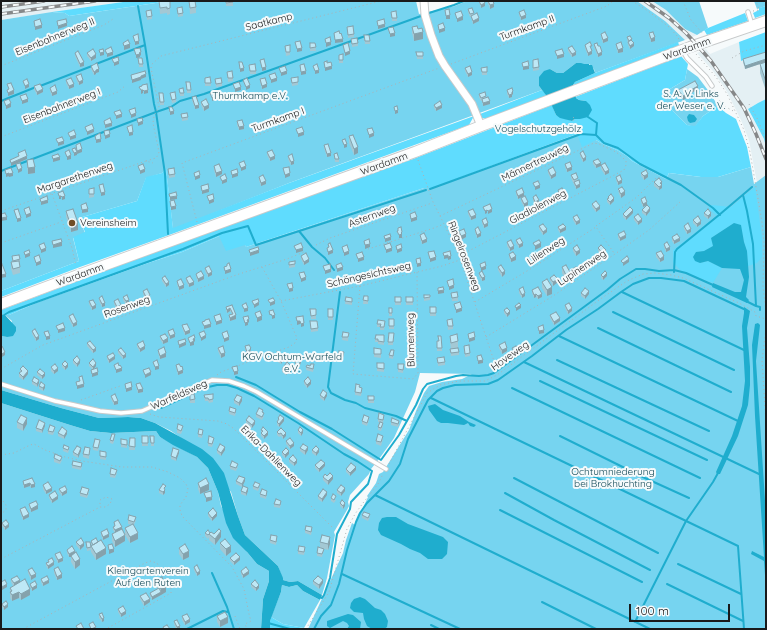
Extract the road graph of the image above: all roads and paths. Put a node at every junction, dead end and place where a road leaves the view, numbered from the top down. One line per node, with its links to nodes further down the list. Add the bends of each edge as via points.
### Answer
1 (381, 1): 27 (path, Saatkamp, via 161,56 151,68 158,108 154,115 154,123 159,152 156,158)
2 (424, 1): 16 (street, via 431,35)
3 (613, 1): 16 (path, Turmkamp II, via 607,6)
4 (632, 1): 13 (path, via 669,27)
5 (683, 1): 11 (path, via 691,20)
6 (756, 1): 7 (path, via 759,10)
7 (748, 12): 10 (lane)
8 (113, 19): 15 (path, Eisenbahnerweg II, via 104,25)
9 (766, 21): 10 (street, Wardamm)
10 (752, 26): 11 (street, Wardamm)
11 (707, 41): 13 (street, Wardamm)
12 (766, 45): 14 (path, via 744,51)
13 (686, 49): 18 (lane, via 687,58); 20 (path, via 716,77); 23 (street, Wardamm)
14 (732, 58)
15 (1, 66)
16 (445, 66): 23 (street, via 472,104); 39 (path, Turmkamp I, via 182,163)
17 (126, 85): 24 (path, Eisenbahnerweg I, via 118,92)
18 (712, 86): 20 (path, via 718,99)
19 (749, 104): 25 (path)
20 (735, 112): 54 (path, via 744,130 750,152 762,222)
21 (574, 117): 22 (path, via 572,119)
22 (575, 121)
23 (481, 126): 26 (street, Wardamm)
24 (1, 137)
25 (766, 141)
26 (415, 152): 32 (path, Ringelrosenweg); 39 (street, Wardamm)
27 (146, 161): 28 (path); 31 (path, Margarethenweg)
28 (153, 163)
29 (624, 170): 35 (path, Männertreuweg, via 626,161 622,156 594,143); 45 (path, Gladiolenweg)
30 (656, 178): 38 (path, Lilienweg, via 636,197)
31 (52, 193): 34 (path, Margarethenweg); 36 (path)
32 (433, 202): 35 (path, Ringelrosenweg); 41 (path, Asternweg)
33 (680, 202): 44 (path, Lupinenweg, via 649,230)
34 (1, 211)
35 (440, 216): 37 (path, Ringelrosenweg)
36 (62, 222): 40 (path); 49 (path, via 72,248)
37 (444, 224): 42 (path); 45 (path, Ringelrosenweg)
38 (596, 227): 44 (path); 52 (path, Lilienweg)
39 (199, 231): 49 (street, Wardamm)
40 (1, 243)
41 (316, 245)
42 (368, 249)
43 (304, 252): 47 (path, Rosenweg)
44 (615, 254): 55 (path, Lupinenweg)
45 (458, 256): 46 (path, Ringelrosenweg)
46 (460, 260): 48 (path, Schöngesichtsweg); 52 (path, Ringelrosenweg)
47 (262, 267): 51 (path); 57 (path, Rosenweg, via 43,345)
48 (417, 272): 50 (path, Schöngesichtsweg); 50 (path, Blumenweg, via 418,373 413,379 353,374)
49 (78, 275): 53 (street, Wardamm)
50 (360, 286): 51 (path, Schöngesichtsweg)
51 (281, 301): 58 (path, via 297,338 295,343 221,372)
52 (474, 302): 55 (path, Ringelrosenweg)
53 (1, 304)
54 (766, 319): 63 (path, via 762,360); 65 (path, Hoveweg, via 756,316 755,312 739,303 682,278 655,273 643,274 621,285 497,375 485,381 459,381 440,385 427,393)
55 (486, 338): 56 (path, Ringelrosenweg)
56 (496, 367)
57 (1, 369)
58 (212, 380): 62 (lane, Warfeldsweg); 65 (lane, Warfeldsweg, via 229,381 257,392)
59 (1, 384): 61 (lane, Warfeldsweg)
60 (120, 386): 61 (path, via 78,401)
61 (74, 405): 62 (lane, Warfeldsweg, via 121,413)
62 (142, 411): 69 (path, Erika-Dahlienweg, via 159,417 218,421 227,424)
63 (766, 423)
64 (1, 455): 75 (path, via 14,453 34,444 76,460 122,467 152,467 180,478 188,490 180,505 182,516 232,567 244,589 251,621 245,624)
65 (386, 469): 76 (path, Hoveweg, via 347,529 329,592)
66 (1, 498): 68 (path, via 6,505 6,510)
67 (100, 507): 67 (path, via 106,507 112,499 106,497 100,500); 70 (path)
68 (1, 514)
69 (332, 527)
70 (1, 559)
71 (236, 616): 74 (path)
72 (23, 629): 73 (path, via 150,561 157,563 172,593)
73 (106, 629)
74 (240, 629)
75 (247, 629)
76 (306, 629)

